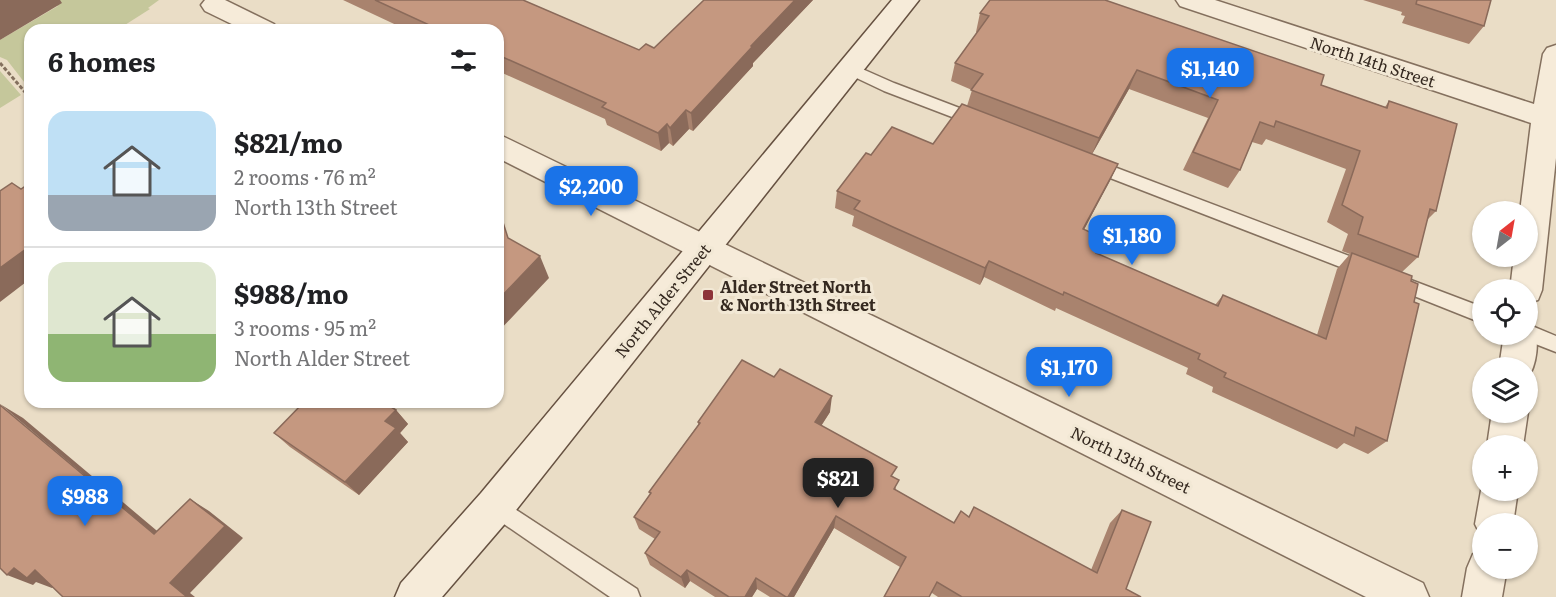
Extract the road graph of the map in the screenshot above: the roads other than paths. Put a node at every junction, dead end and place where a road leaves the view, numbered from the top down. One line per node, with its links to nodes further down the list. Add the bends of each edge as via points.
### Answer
1 (906, 0): 6 (street, North Alder Street)
2 (1189, 0): 7 (street, North 14th Street)
3 (214, 5): 4 (street)
4 (253, 24)
5 (1556, 54): 7 (street)
6 (851, 69): 8 (lane); 11 (street, North Alder Street)
7 (1551, 120): 12 (street)
8 (990, 126)
9 (504, 148): 11 (street, North 13th Street)
10 (1080, 160): 13 (lane)
11 (705, 247): 16 (street, North Alder Street); 20 (street, North 13th Street)
12 (1528, 279)
13 (1472, 311)
14 (1538, 337): 15 (lane)
15 (1556, 344)
16 (495, 506): 18 (street, North Alder Street); 19 (lane)
17 (1486, 579): 21 (street)
18 (415, 597)
19 (628, 597)
20 (1409, 597)
21 (1482, 597)

